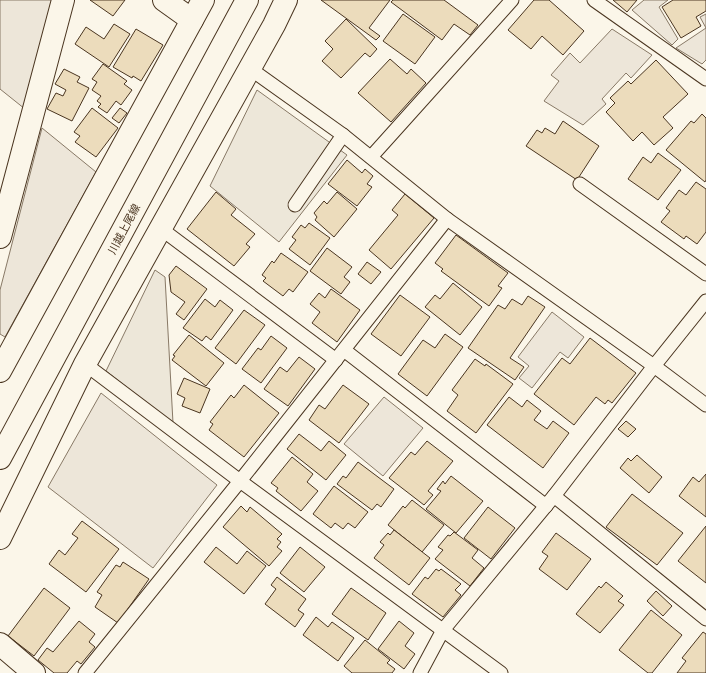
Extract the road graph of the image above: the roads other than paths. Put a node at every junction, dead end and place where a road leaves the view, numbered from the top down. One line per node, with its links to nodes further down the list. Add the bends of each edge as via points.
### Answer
1 (63, 0): 13 (street)
2 (164, 0): 8 (street)
3 (203, 0): 8 (street)
4 (247, 0): 26 (street, 川越上尾線)
5 (286, 0): 9 (street)
6 (512, 0): 12 (lane)
7 (594, 0): 10 (lane)
8 (192, 20): 24 (street)
9 (250, 68): 11 (lane); 17 (street)
10 (706, 79)
11 (343, 136): 12 (lane); 15 (lane)
12 (371, 157): 16 (lane)
13 (7, 180): 18 (street)
14 (580, 184): 19 (lane)
15 (295, 205)
16 (447, 219): 21 (lane); 23 (lane)
17 (160, 228): 21 (lane); 22 (street)
18 (0, 237)
19 (706, 274)
20 (706, 301): 23 (lane)
21 (340, 355): 27 (lane); 28 (lane)
22 (85, 364): 27 (lane); 29 (street)
23 (654, 366): 25 (lane); 28 (lane)
24 (0, 371)
25 (706, 405)
26 (0, 458)
27 (240, 481): 31 (lane); 34 (lane)
28 (550, 501): 30 (lane); 31 (lane)
29 (0, 538)
30 (706, 619)
31 (443, 630): 35 (lane); 36 (lane)
32 (0, 644): 33 (street)
33 (34, 673)
34 (85, 673)
35 (420, 673)
36 (501, 673)

